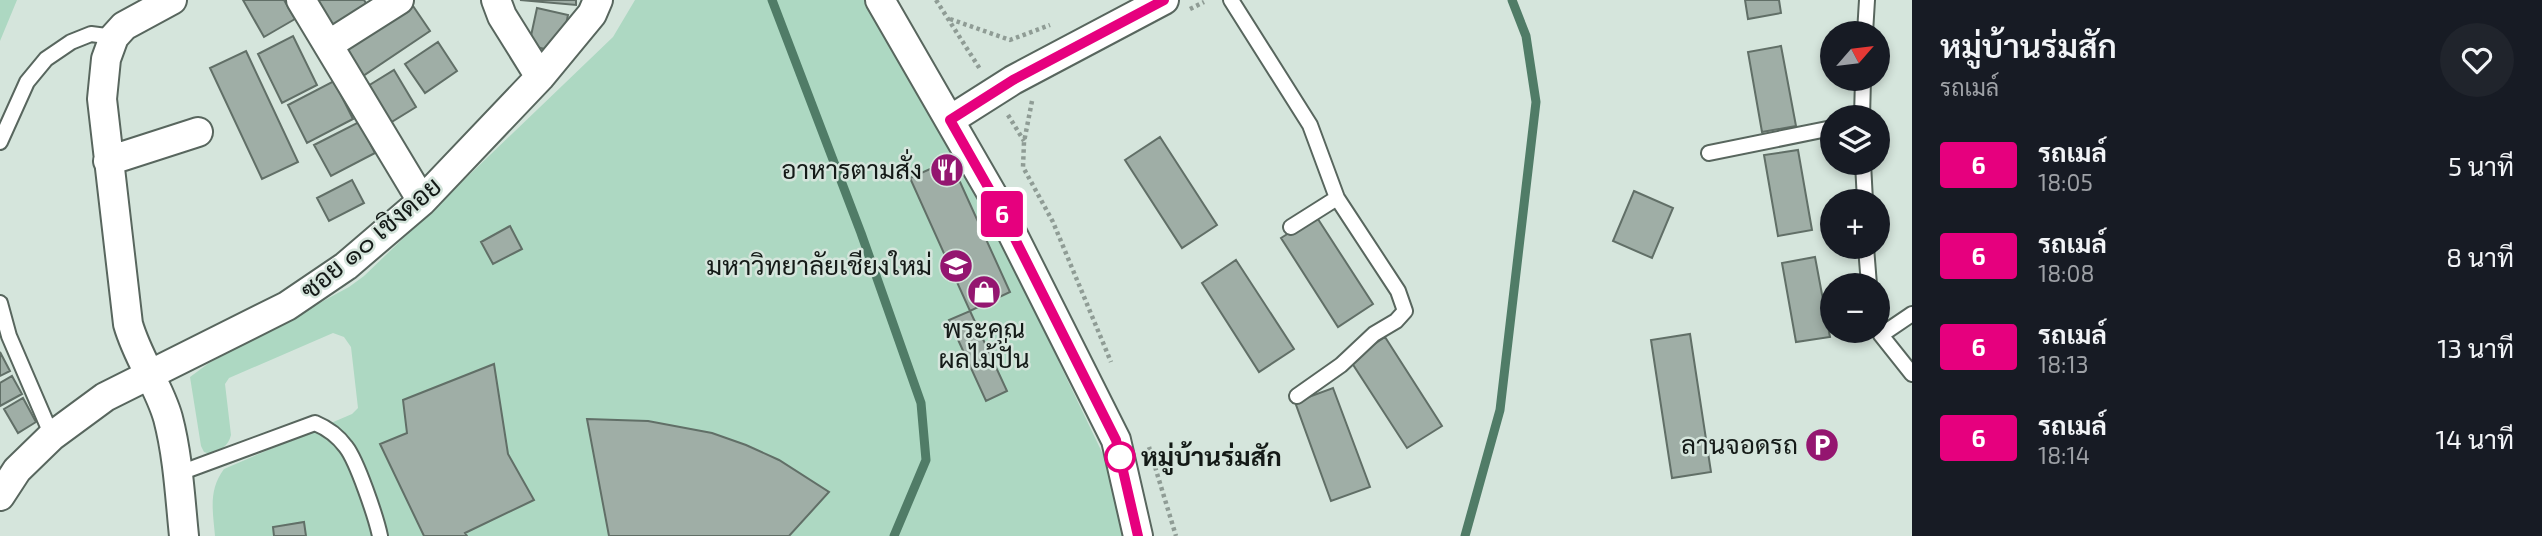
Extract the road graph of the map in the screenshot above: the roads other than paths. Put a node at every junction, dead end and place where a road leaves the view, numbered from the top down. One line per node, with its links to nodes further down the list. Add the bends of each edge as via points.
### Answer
1 (172, 0): 11 (street, via 124,26)
2 (301, 0): 12 (street)
3 (399, 0): 12 (street)
4 (496, 0): 13 (street)
5 (598, 0): 13 (street, ซอย ๑๐ เชิงดอย, via 592,14)
6 (880, 0): 14 (street)
7 (1231, 0): 20 (lane, via 1310,125)
8 (1867, 0): 10 (lane)
9 (1172, 7): 14 (street, via 1013,80)
10 (1866, 21)
11 (114, 37): 17 (lane, via 91,34 46,58 27,82); 19 (street, via 106,59 102,99)
12 (328, 45): 21 (street)
13 (540, 77): 21 (street, ซอย ๑๐ เชิงดอย)
14 (950, 120): 35 (street, via 996,201 1116,440)
15 (1820, 130): 18 (lane)
16 (198, 132): 19 (street)
17 (0, 142)
18 (1709, 153)
19 (108, 160): 28 (street, via 128,324)
20 (1337, 198): 22 (lane); 29 (lane, via 1398,291 1405,312)
21 (422, 201): 28 (street, ซอย ๑๐ เชิงดอย, via 314,289)
22 (1290, 227)
23 (0, 303): 30 (lane, via 9,336)
24 (1912, 314): 25 (lane)
25 (1890, 324)
26 (1890, 342): 27 (lane)
27 (1912, 374)
28 (148, 376): 30 (street, ซอย ๑๐ เชิงดอย, via 105,397); 31 (street, via 167,417)
29 (1297, 396)
30 (52, 436): 32 (street, ซอย ๑๐ เชิงดอย)
31 (177, 474): 33 (street); 34 (lane, via 315,423 347,448)
32 (0, 496)
33 (184, 536)
34 (380, 536)
35 (1138, 536)

